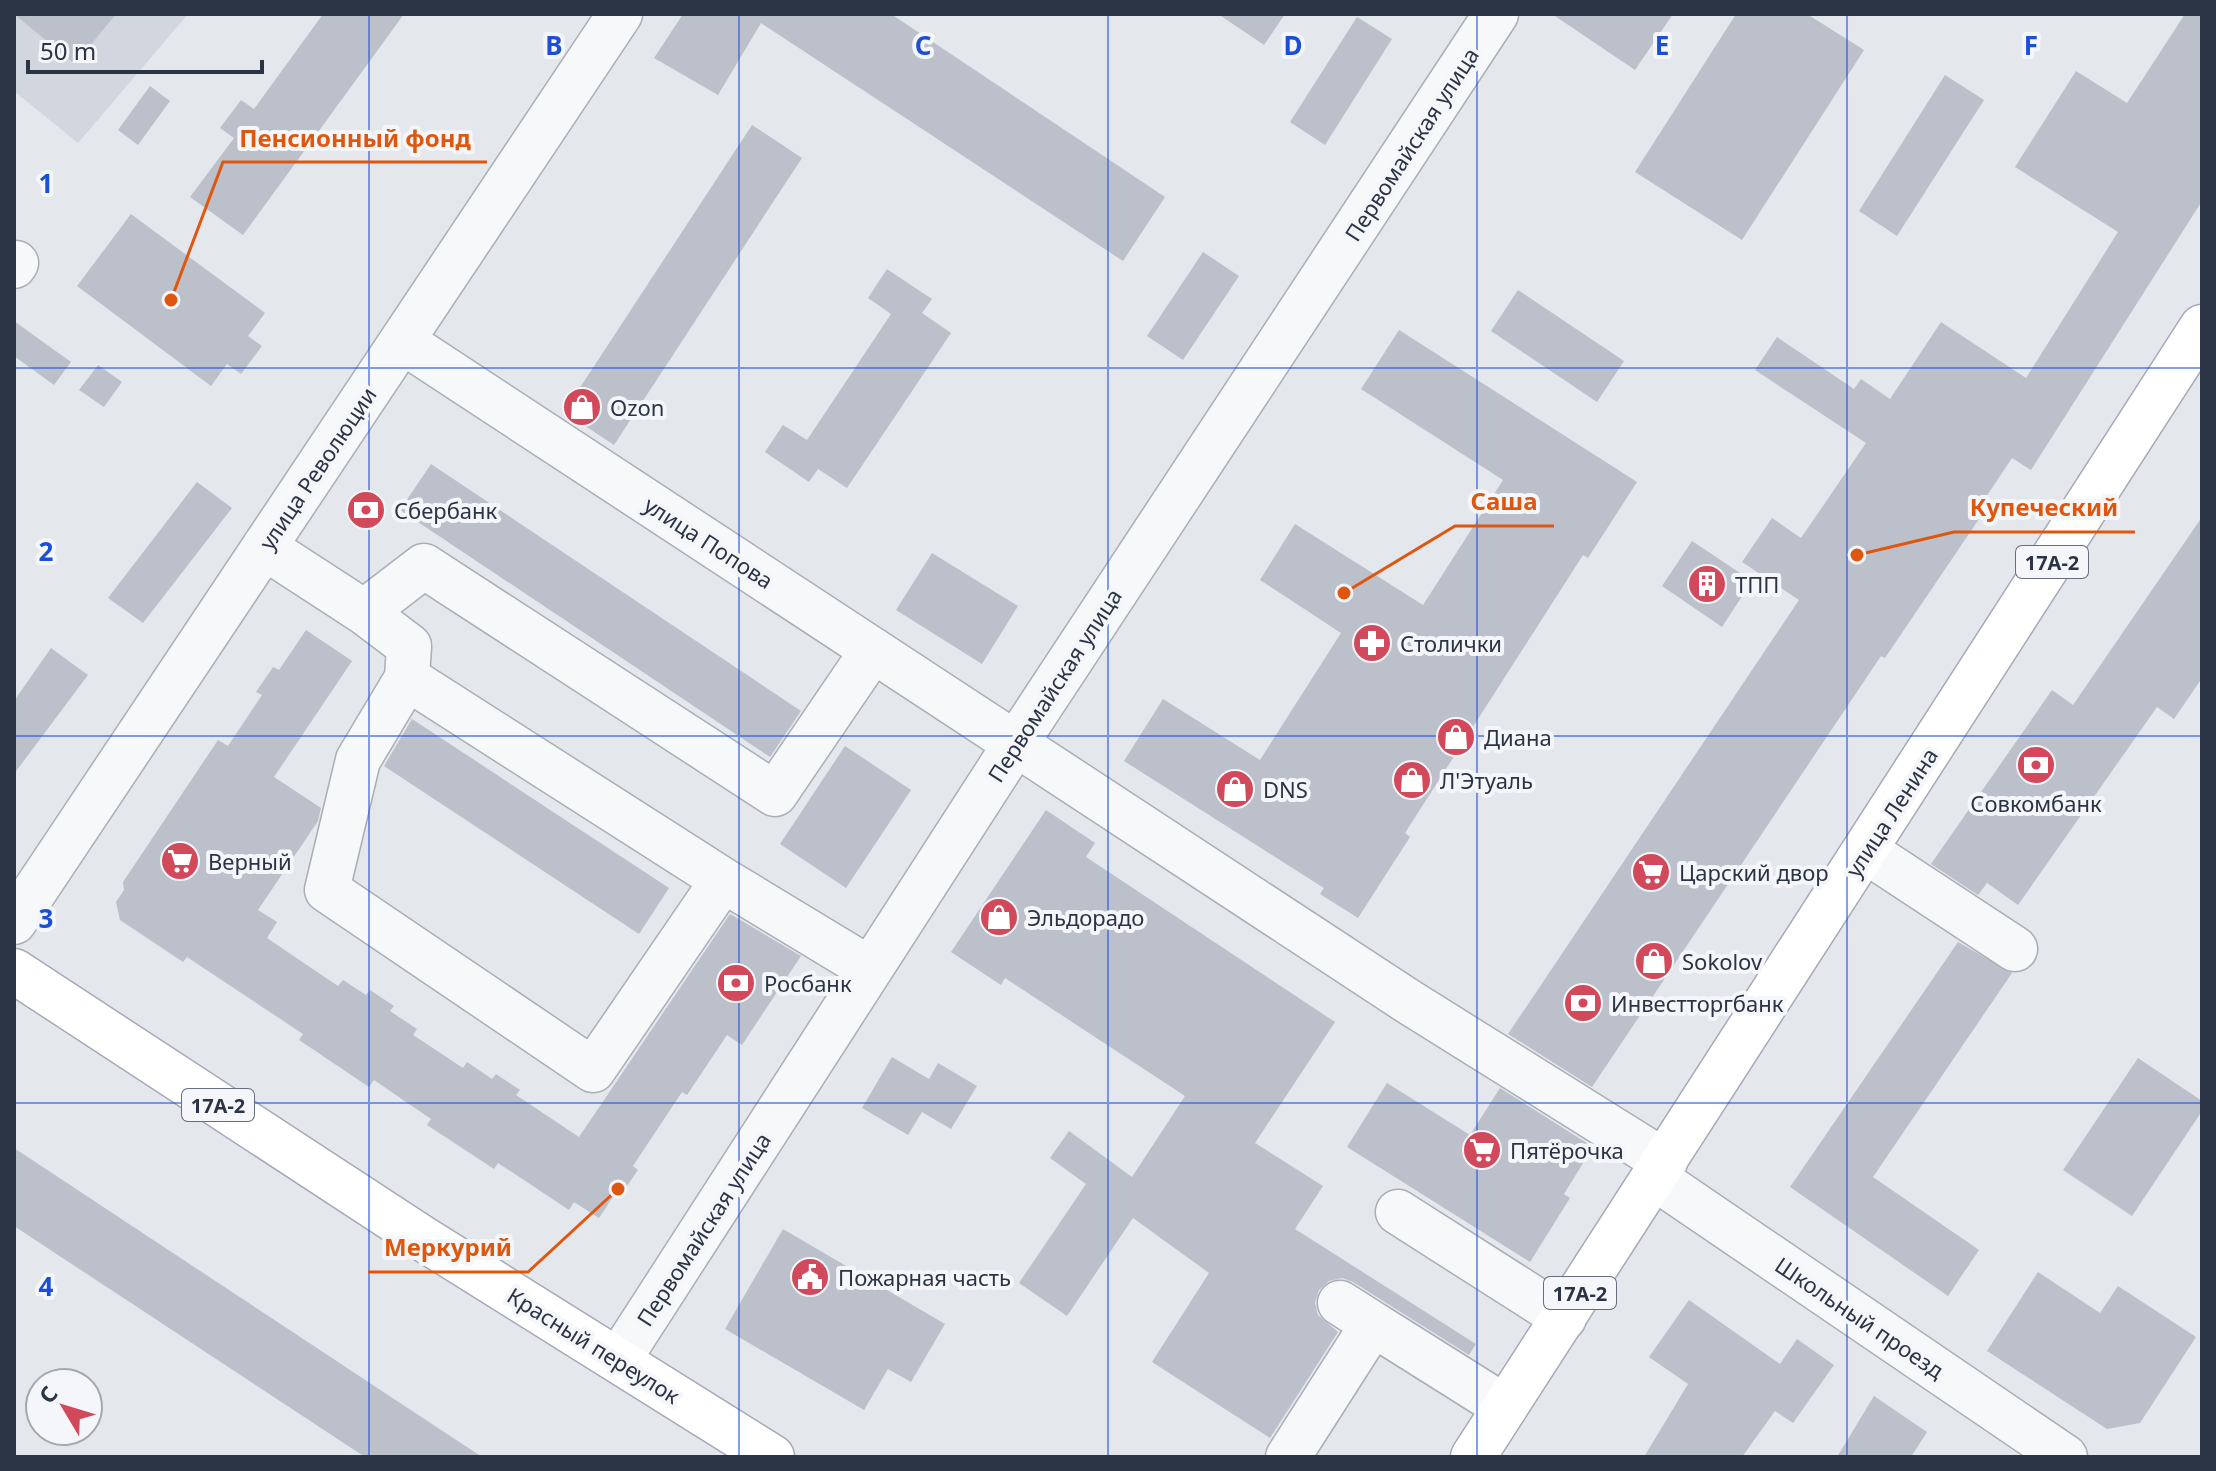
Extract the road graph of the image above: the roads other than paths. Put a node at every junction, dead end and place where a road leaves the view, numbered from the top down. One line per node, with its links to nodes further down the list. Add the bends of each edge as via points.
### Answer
1 (620, 14): 4 (street, улица Революции)
2 (1496, 14): 9 (street, Первомайская улица)
3 (2202, 327): 10 (main road, улица Ленина / 17А-2)
4 (402, 341): 5 (street, улица Революции); 7 (street, улица Попова)
5 (264, 547): 6 (street); 12 (street, улица Революции)
6 (364, 612): 7 (street, via 424,566 775,794); 8 (street, via 409,646)
7 (873, 650): 9 (street, улица Попова)
8 (407, 678): 11 (street); 11 (street, via 358,760 327,890 593,1070)
9 (1016, 743): 14 (street, Первомайская улица); 16 (street, Школьный проезд)
10 (1866, 851): 13 (street); 16 (main road, улица Ленина / 17А-2)
11 (723, 880): 14 (street)
12 (14, 922)
13 (2015, 949)
14 (870, 969): 19 (street, Первомайская улица)
15 (14, 971): 19 (main road, Красный переулок / 17А-2, via 422,1238)
16 (1660, 1170): 18 (main road, улица Ленина / 17А-2); 24 (street, Школьный проезд)
17 (1398, 1212): 18 (street)
18 (1564, 1318): 20 (main road, улица Ленина / 17А-2)
19 (619, 1359): 21 (main road, Красный переулок / 17А-2)
20 (1505, 1407): 22 (street, via 1357,1314); 23 (main road, улица Ленина / 17А-2)
21 (772, 1457)
22 (1288, 1457)
23 (1473, 1457)
24 (2065, 1457)

